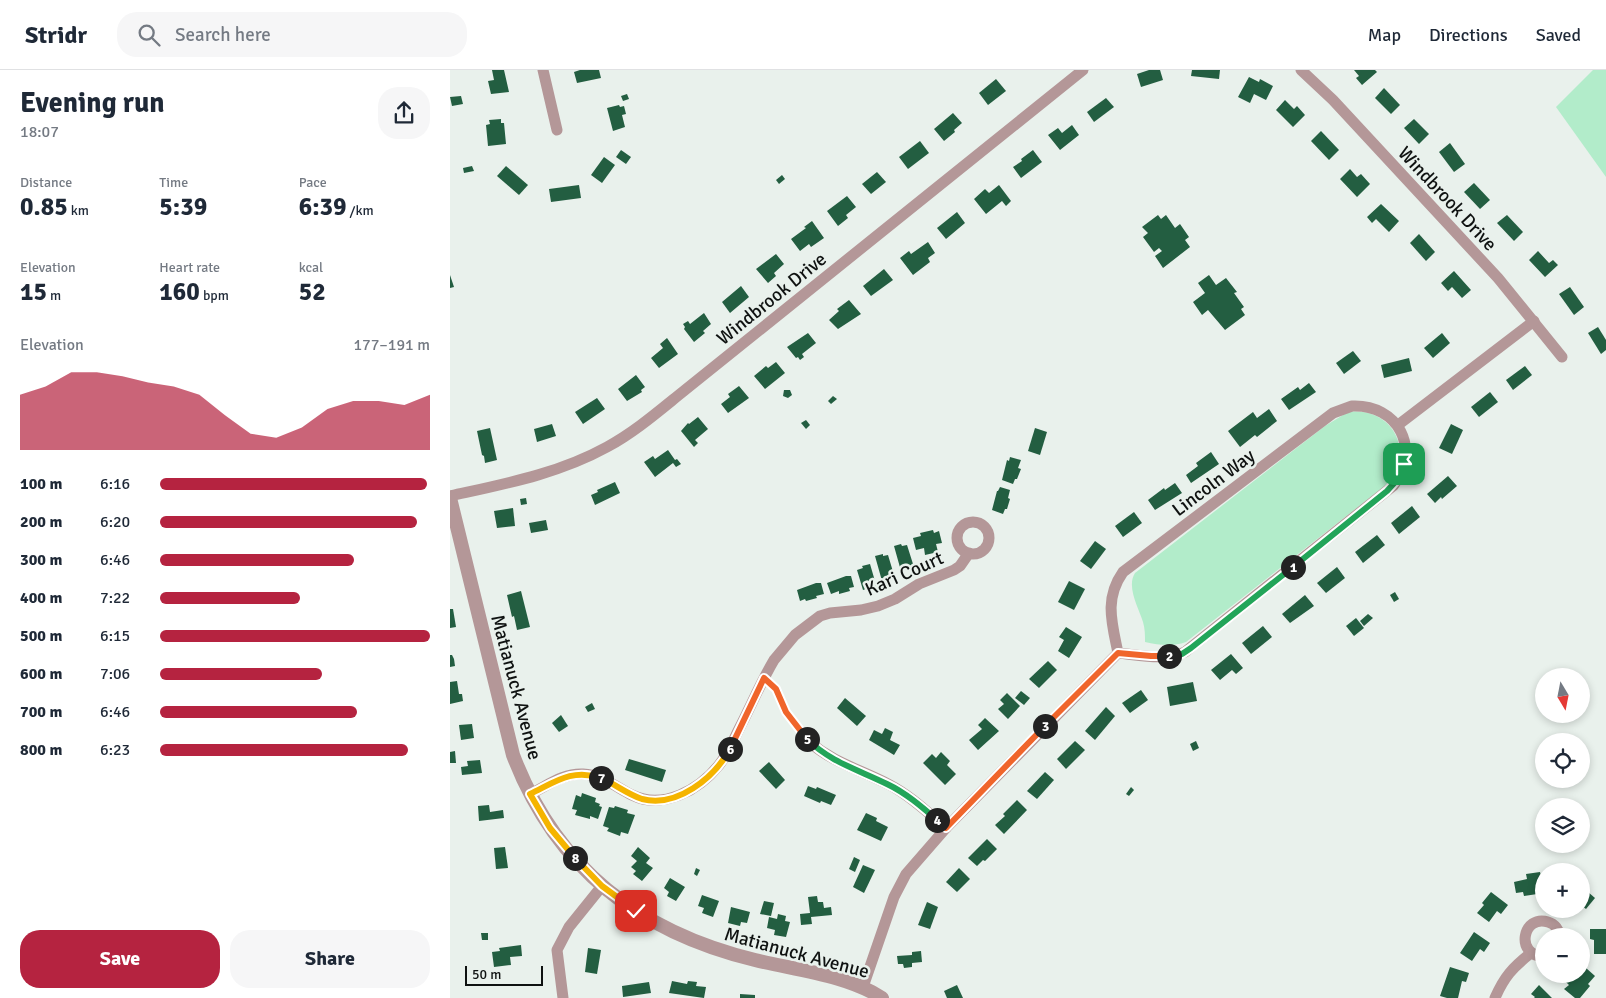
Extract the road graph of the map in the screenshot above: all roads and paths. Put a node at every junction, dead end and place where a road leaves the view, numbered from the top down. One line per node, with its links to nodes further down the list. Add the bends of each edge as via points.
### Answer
1 (543, 70): 4 (street)
2 (1083, 70): 8 (street, Windbrook Drive, via 685,390 618,440 550,472)
3 (1301, 70): 5 (street, Windbrook Drive, via 1334,100)
4 (557, 130)
5 (1534, 321): 6 (street, Windbrook Drive); 7 (street)
6 (1562, 357)
7 (1398, 425): 10 (street, via 1405,447 1403,469 1380,497 1185,652 1172,656); 10 (street, Lincoln Way, via 1385,413 1370,407 1352,406 1337,411 1123,572 1111,600)
8 (450, 497): 13 (street, Matianuck Avenue, via 513,755)
9 (969, 553): 11 (street, Kari Court, via 954,570 919,584 886,603 869,609 830,612 815,618 782,648)
10 (1118, 653): 14 (street)
11 (764, 678): 12 (path, via 776,689 786,712); 13 (street, Kari Court, via 722,761 708,776 681,794 664,800 647,800 600,778 583,774 565,776)
12 (808, 741): 14 (street, via 836,761 905,795)
13 (530, 794): 15 (street, Matianuck Avenue, via 559,840)
14 (946, 828): 19 (street, via 899,886)
15 (602, 886): 19 (street, Matianuck Avenue, via 645,917 691,941 726,953); 20 (street, via 569,927 557,950)
16 (1557, 928): 17 (street, via 1542,921 1527,930 1525,942)
17 (1531, 953): 18 (street); 22 (street, via 1502,981)
18 (1535, 955)
19 (863, 987): 21 (street, Matianuck Avenue)
20 (562, 998)
21 (882, 998)
22 (1495, 998)

